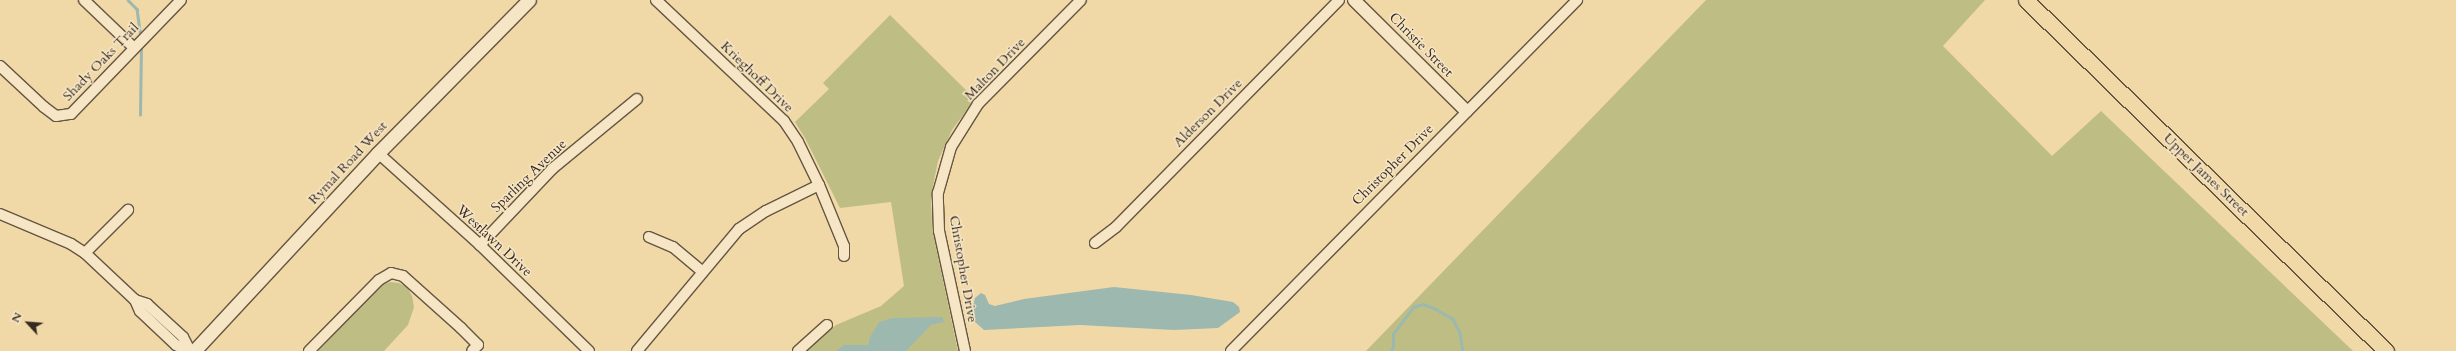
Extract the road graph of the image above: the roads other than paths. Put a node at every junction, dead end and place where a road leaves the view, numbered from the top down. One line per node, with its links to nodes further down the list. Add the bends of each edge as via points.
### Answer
1 (84, 0): 10 (street)
2 (181, 0): 10 (street, Shady Oaks Trail)
3 (529, 0): 14 (main road, Rymal Road West)
4 (656, 0): 16 (street, Krieghoff Drive, via 784,121 798,142)
5 (1081, 0): 15 (street, Malton Drive, via 978,104 951,147)
6 (1339, 0): 20 (street, Alderson Drive, via 1116,227)
7 (1354, 0): 13 (street, Christie Street)
8 (1577, 0): 13 (street, Christopher Drive)
9 (2026, 0): 37 (main road, Upper James Street)
10 (134, 48): 11 (street, Shady Oaks Trail, via 71,114 56,116)
11 (0, 66)
12 (637, 99): 21 (street, Sparling Avenue, via 552,169)
13 (1466, 111): 36 (street, Christopher Drive)
14 (378, 153): 21 (street, Westlawn Drive); 30 (main road, Rymal Road West)
15 (944, 168): 35 (street, Christopher Drive, via 938,193 939,231)
16 (819, 185): 23 (street, Krieghoff Drive, via 844,246); 24 (street, via 766,211 739,229)
17 (128, 210): 22 (street)
18 (0, 214): 22 (street, via 71,244)
19 (649, 237): 24 (street, via 673,247)
20 (1095, 243)
21 (480, 245): 32 (street, Westlawn Drive)
22 (85, 253): 25 (street)
23 (844, 256)
24 (702, 271): 33 (street)
25 (135, 300): 28 (street, via 140,312 176,345); 29 (street, via 146,304 183,337)
26 (827, 325): 34 (street)
27 (475, 348): 31 (street, via 404,276 391,273 379,280)
28 (187, 351)
29 (190, 351)
30 (194, 351)
31 (310, 351)
32 (589, 351)
33 (637, 351)
34 (798, 351)
35 (965, 351)
36 (1231, 351)
37 (2386, 351)

